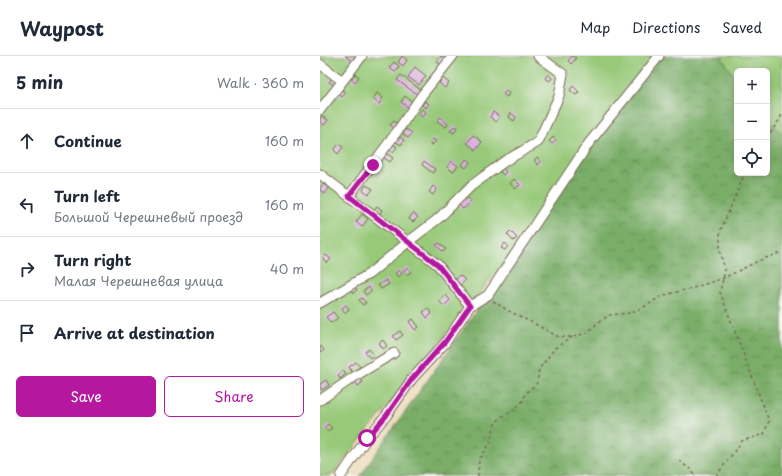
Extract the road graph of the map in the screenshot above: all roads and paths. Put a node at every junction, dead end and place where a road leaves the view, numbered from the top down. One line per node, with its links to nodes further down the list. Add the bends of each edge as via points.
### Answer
1 (362, 56): 6 (lane)
2 (453, 56): 12 (lane)
3 (538, 56): 13 (lane, via 563,74 559,96 538,142 505,161 471,186 439,218)
4 (657, 57): 16 (lane, via 589,143)
5 (320, 64): 6 (lane)
6 (343, 80): 7 (lane)
7 (320, 110)
8 (782, 114): 9 (path)
9 (770, 134)
10 (320, 174): 12 (lane)
11 (744, 176): 15 (path, via 720,232)
12 (349, 196): 13 (lane)
13 (408, 242): 17 (lane, via 369,274); 18 (lane, via 438,265)
14 (782, 252): 15 (path)
15 (724, 278): 19 (path, via 661,296 630,313 610,314 587,332); 26 (path, via 720,292 769,421 764,434 742,441)
16 (488, 294): 18 (lane); 19 (path, via 492,300 507,310 559,337)
17 (320, 303)
18 (470, 306): 23 (lane, via 445,342 412,379 367,438)
19 (573, 337): 24 (path, via 555,348 539,368 537,383 526,393 522,402 495,424 490,443 479,460)
20 (394, 353): 21 (lane)
21 (320, 400)
22 (679, 461): 25 (path)
23 (341, 476)
24 (478, 476)
25 (696, 476)
26 (716, 476)

